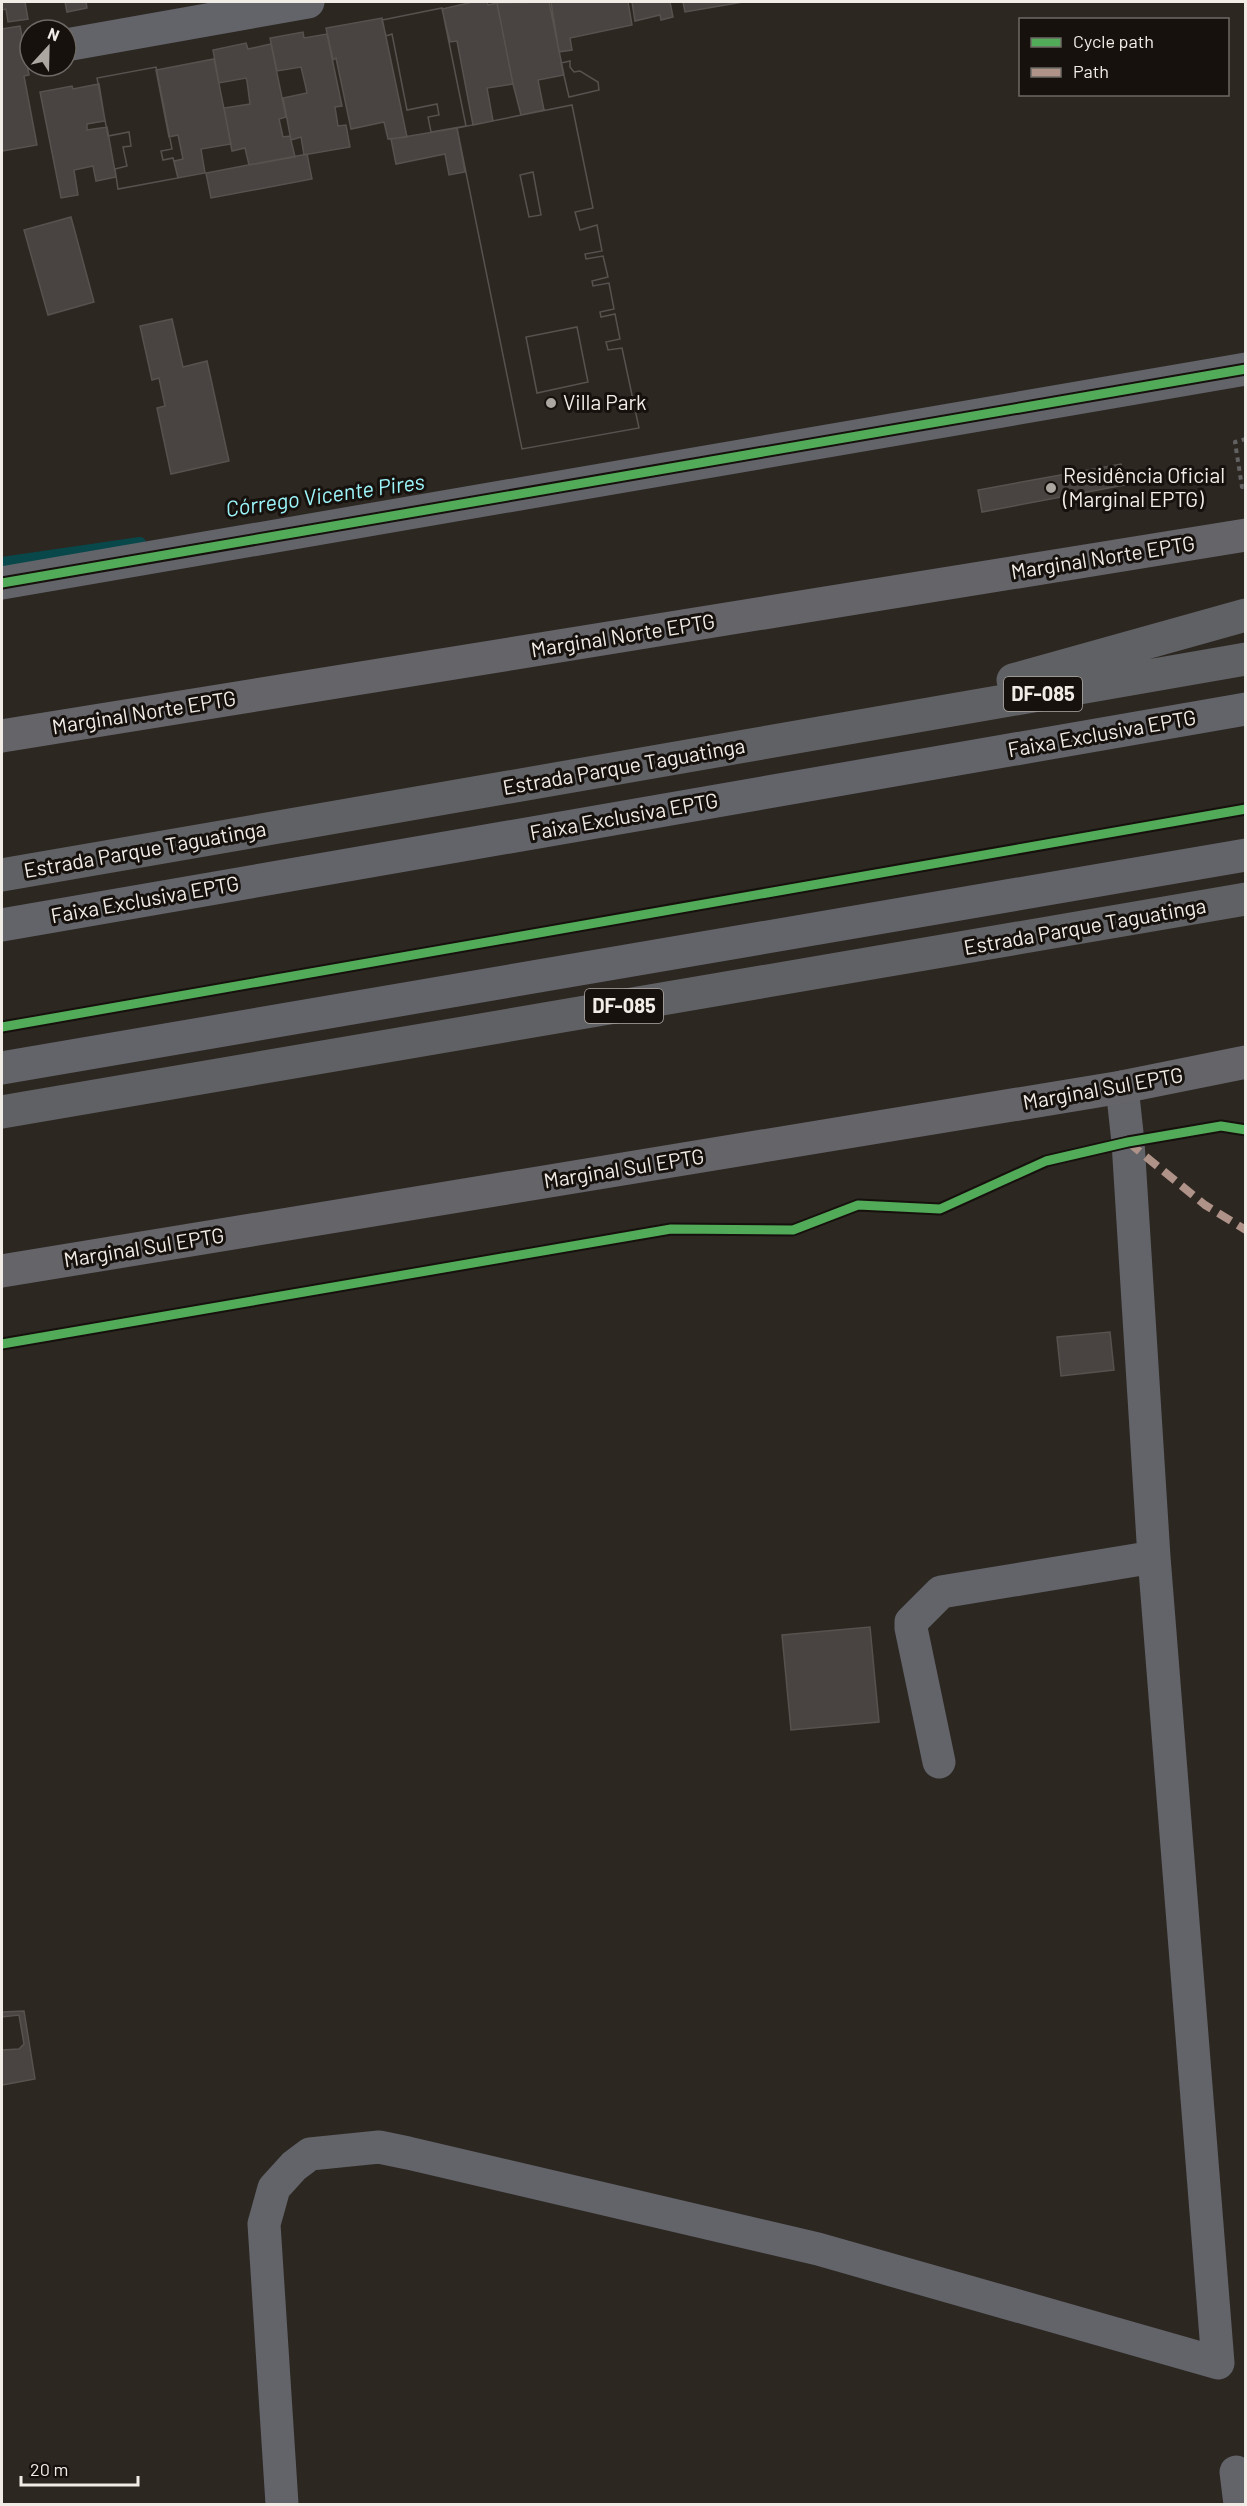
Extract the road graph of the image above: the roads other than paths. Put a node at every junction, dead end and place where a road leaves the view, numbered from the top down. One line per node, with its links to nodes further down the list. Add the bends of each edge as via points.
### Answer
1 (308, 2): 2 (street)
2 (78, 43)
3 (1245, 369): 5 (street)
4 (1245, 535): 10 (main road, Marginal Norte EPTG)
5 (2, 583)
6 (1245, 615): 9 (highway)
7 (1245, 659): 9 (highway, Estrada Parque Taguatinga / DF-085)
8 (1245, 709): 14 (street, Faixa Exclusiva EPTG)
9 (840, 730): 12 (highway, Estrada Parque Taguatinga / DF-085)
10 (2, 736)
11 (1245, 855): 16 (street)
12 (2, 875)
13 (1245, 899): 18 (highway, Estrada Parque Taguatinga / DF-085)
14 (2, 925)
15 (1245, 1062): 17 (main road, Marginal Sul EPTG)
16 (2, 1068)
17 (1122, 1087): 19 (main road, Marginal Sul EPTG); 20 (street)
18 (2, 1112)
19 (2, 1271)
20 (1154, 1557): 21 (street, via 941,1592 911,1622); 23 (street, via 1218,2363 818,2249 431,2158 379,2147 310,2154 274,2188 264,2224)
21 (939, 1762)
22 (1236, 2472): 24 (street)
23 (282, 2505)
24 (1240, 2505)

